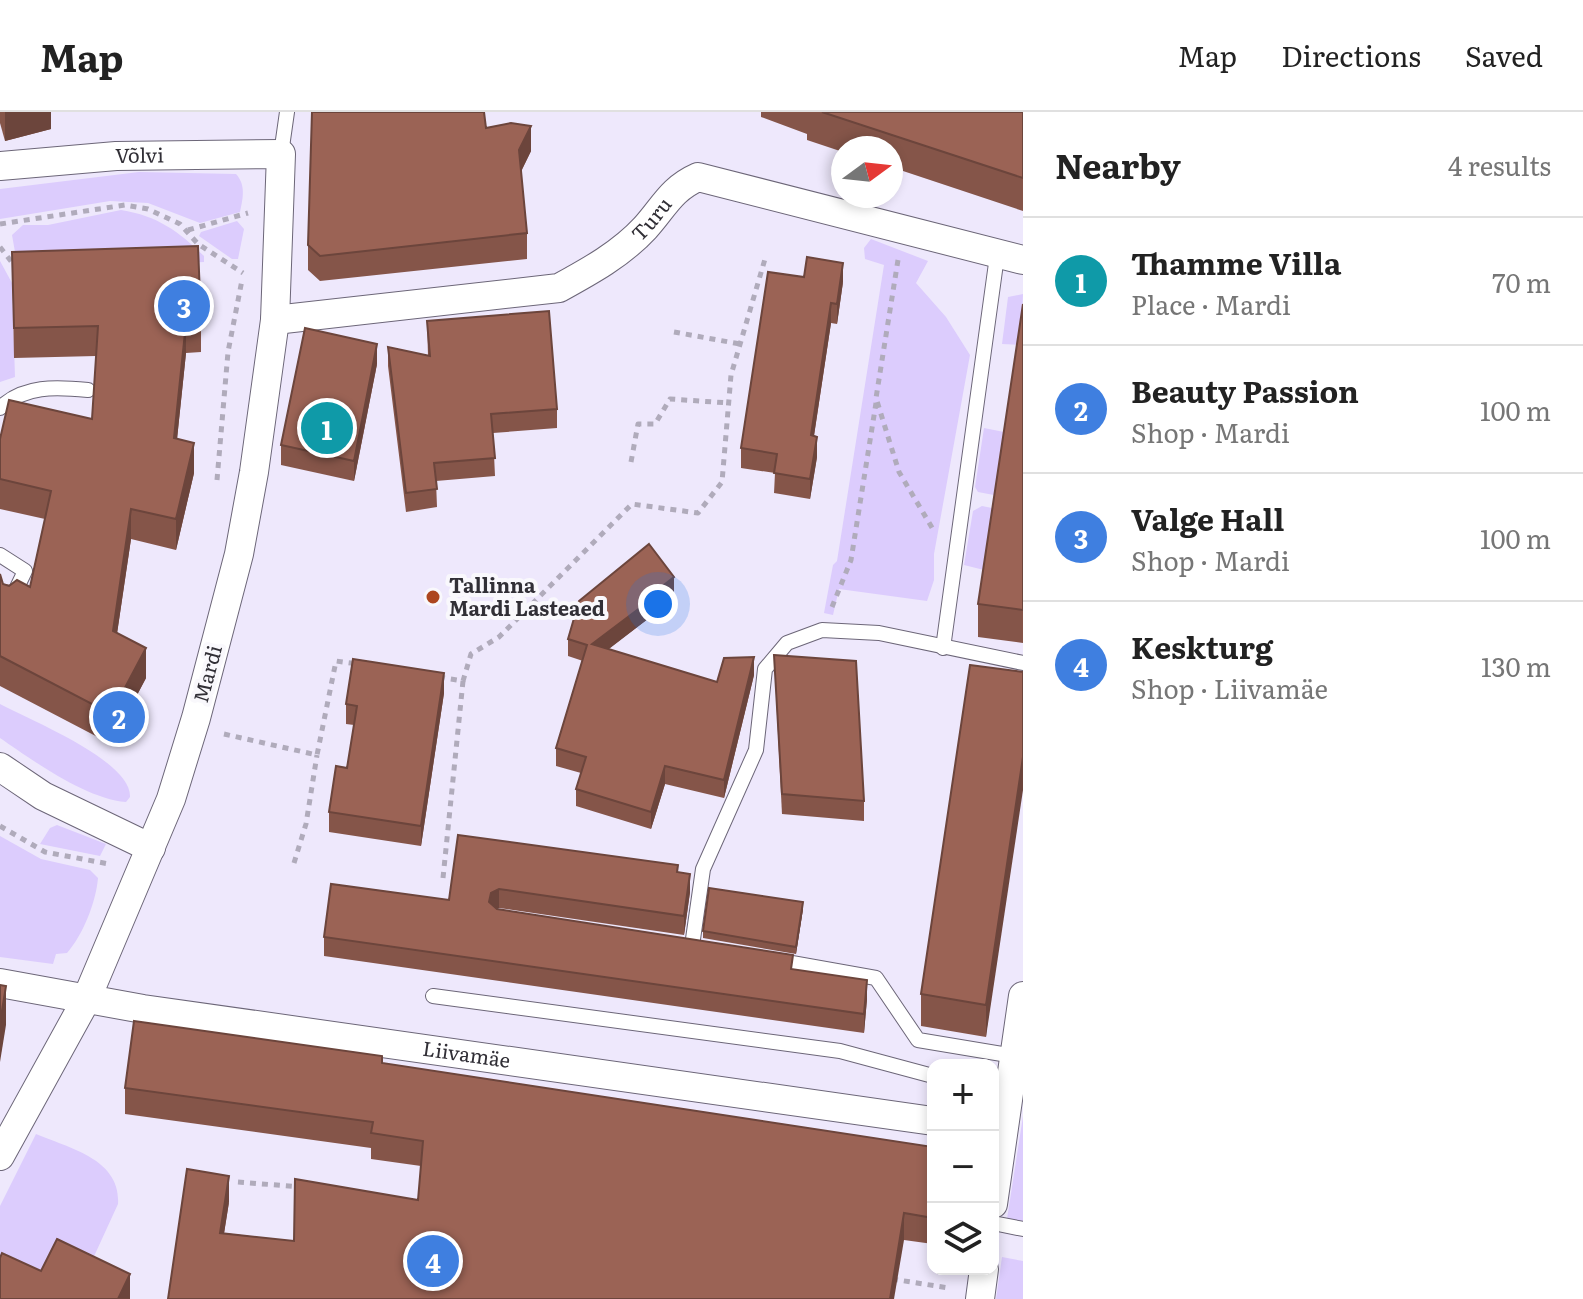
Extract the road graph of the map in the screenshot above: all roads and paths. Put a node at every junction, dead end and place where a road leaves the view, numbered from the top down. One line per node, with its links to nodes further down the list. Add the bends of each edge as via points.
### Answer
1 (287, 112): 2 (lane)
2 (281, 154): 3 (street, Võlvi, via 116,156); 14 (street, Mardi)
3 (0, 166)
4 (0, 224): 6 (path, via 125,205 156,212)
5 (250, 227): 6 (path, via 252,212)
6 (188, 230): 13 (path, via 198,244)
7 (902, 231): 9 (street, Turu); 14 (street, Turu, via 698,177 679,185 646,227 600,266 559,288); 18 (path)
8 (0, 247): 12 (path)
9 (1010, 258): 24 (lane)
10 (765, 259): 16 (path)
11 (245, 264): 13 (path)
12 (18, 271)
13 (243, 273): 22 (path, via 228,352)
14 (275, 320): 37 (street, Mardi, via 239,554 196,718)
15 (674, 332): 16 (path)
16 (740, 344): 19 (path)
17 (88, 390): 20 (lane, via 51,386 11,398)
18 (876, 398): 24 (path, via 899,472); 26 (path, via 851,560)
19 (729, 403): 21 (path, via 670,399 655,424 638,424); 31 (path, via 722,482 698,513 632,504 499,637 471,654)
20 (0, 408)
21 (631, 462)
22 (217, 485)
23 (0, 555): 25 (lane, via 25,571)
24 (955, 566): 27 (lane)
25 (8, 606)
26 (822, 630): 27 (lane, via 879,633); 40 (lane, via 787,643 765,669 756,750 703,869 684,945)
27 (943, 648): 28 (lane)
28 (1023, 663)
29 (364, 665): 33 (path, via 336,661)
30 (435, 676): 31 (path)
31 (463, 681): 39 (path)
32 (221, 726): 33 (path, via 219,733)
33 (317, 755): 38 (path)
34 (0, 767): 36 (street, via 43,796)
35 (0, 826): 36 (path, via 32,847 109,865)
36 (121, 833): 37 (street)
37 (151, 848): 45 (street, Mardi)
38 (294, 863)
39 (443, 878)
40 (707, 948)
41 (753, 956): 46 (lane, via 876,978 918,1040)
42 (0, 983): 45 (street, Liivamäe)
43 (433, 996): 47 (lane, via 840,1051)
44 (1023, 996): 46 (street)
45 (86, 1000): 50 (street, Liivamäe); 51 (street, Mardi)
46 (1014, 1056): 48 (street)
47 (927, 1074)
48 (1001, 1086): 49 (street)
49 (999, 1116)
50 (927, 1120)
51 (0, 1156)
52 (238, 1182): 53 (path)
53 (312, 1189)
54 (999, 1224): 55 (lane)
55 (1023, 1229)
56 (983, 1275): 59 (street)
57 (884, 1278): 58 (path)
58 (940, 1286)
59 (980, 1299)

